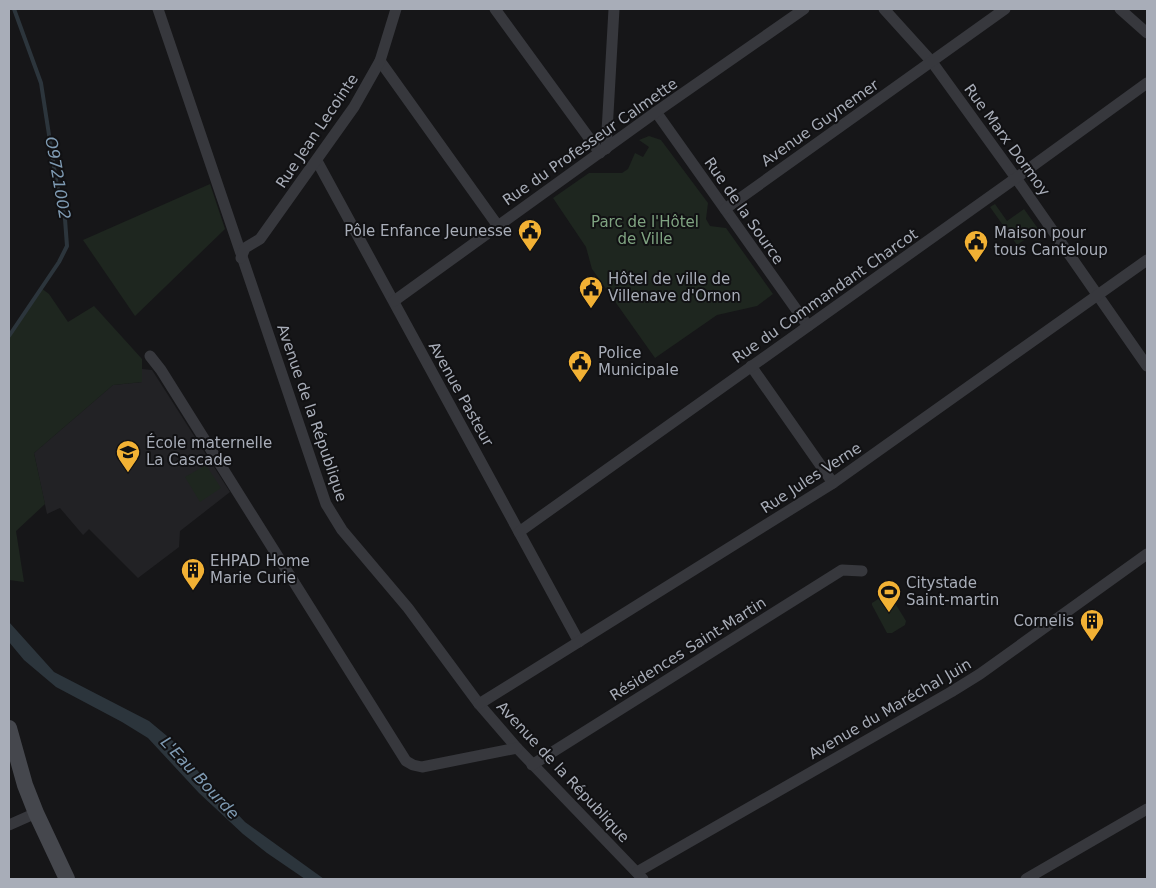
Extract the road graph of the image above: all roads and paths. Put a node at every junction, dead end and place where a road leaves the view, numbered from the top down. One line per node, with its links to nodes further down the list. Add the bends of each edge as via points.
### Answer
1 (158, 9): 19 (street, Avenue de la République)
2 (396, 9): 10 (street, Rue Jean Lecointe)
3 (495, 9): 14 (street)
4 (614, 9): 14 (street)
5 (804, 9): 13 (street, Rue du Professeur Calmette)
6 (884, 9): 11 (street, Rue Marx Dormoy)
7 (1005, 9): 11 (street, Avenue Guynemer)
8 (1120, 9): 9 (street)
9 (1147, 33)
10 (380, 61): 15 (street, Rue Jean Lecointe, via 354,107); 18 (street)
11 (932, 62): 16 (street, Rue Marx Dormoy); 17 (street, Avenue Guynemer)
12 (1147, 83): 16 (street, Rue du Commandant Charcot)
13 (656, 112): 14 (street, Rue du Professeur Calmette); 17 (street, Rue de la Source)
14 (603, 151): 18 (street, Rue du Professeur Calmette)
15 (317, 161): 19 (street, Rue Jean Lecointe, via 260,239 246,248); 22 (street, Avenue Pasteur)
16 (1016, 178): 21 (street, Rue Marx Dormoy); 23 (street, Rue du Commandant Charcot)
17 (725, 209): 23 (street, Rue de la Source)
18 (498, 226): 22 (street, Rue du Professeur Calmette)
19 (241, 258): 32 (street, Avenue de la République, via 326,504 342,530 408,608)
20 (1147, 260): 21 (street, Rue Jules Verne)
21 (1097, 295): 26 (street); 27 (street, Rue Jules Verne)
22 (394, 301): 28 (street, Avenue Pasteur)
23 (808, 326): 25 (street, Rue du Commandant Charcot)
24 (150, 356): 34 (street, via 162,370 406,761 422,767)
25 (752, 366): 27 (street); 28 (street, Rue du Commandant Charcot)
26 (1147, 366)
27 (833, 483): 31 (street, Rue Jules Verne)
28 (519, 532): 31 (street, Avenue Pasteur)
29 (1147, 554): 39 (street, Avenue du Maréchal Juin, via 980,674)
30 (862, 571): 35 (street, Résidences Saint-Martin, via 842,570)
31 (579, 642): 32 (street, Rue Jules Verne)
32 (479, 704): 34 (street, Avenue de la République)
33 (9, 728): 37 (street, via 20,771)
34 (517, 748): 35 (street, Avenue de la République)
35 (532, 765): 39 (street, Avenue de la République)
36 (1147, 809): 41 (street)
37 (36, 813): 38 (street); 40 (street)
38 (9, 825)
39 (640, 876)
40 (67, 879)
41 (1026, 879)

